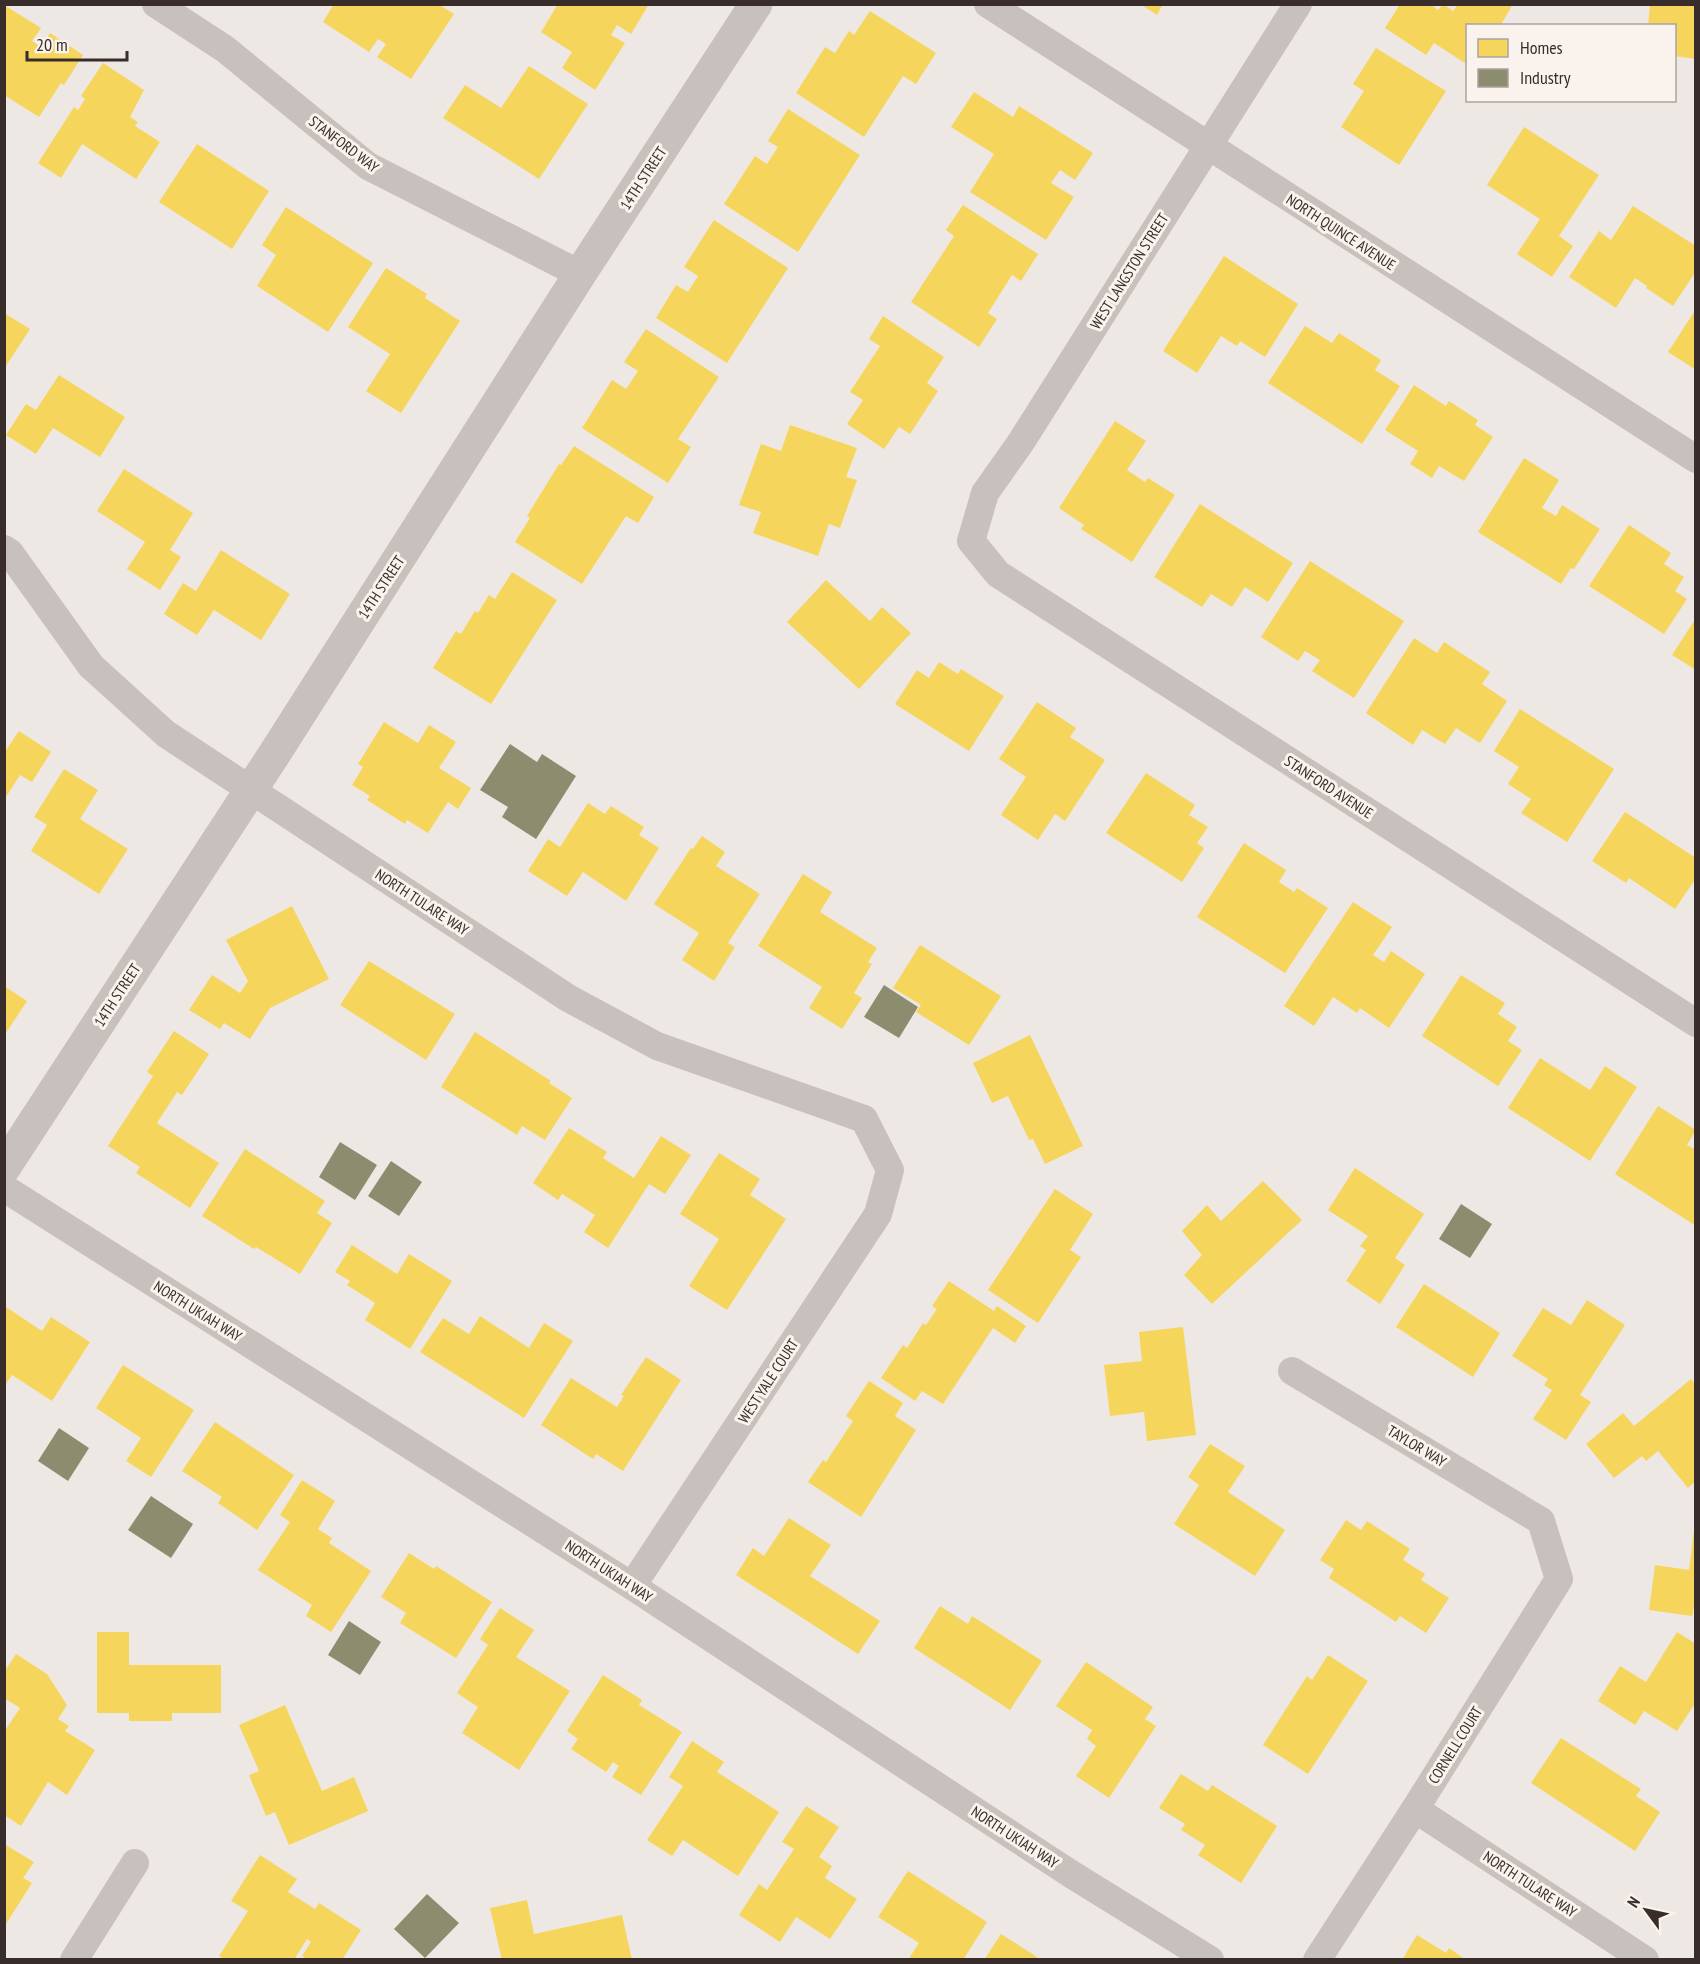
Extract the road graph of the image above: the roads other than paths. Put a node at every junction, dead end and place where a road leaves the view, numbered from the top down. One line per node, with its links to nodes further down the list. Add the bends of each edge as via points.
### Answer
1 (156, 4): 6 (street, STANFORD WAY, via 225,49 368,166)
2 (756, 4): 6 (street, 14TH STREET)
3 (988, 4): 5 (street, NORTH QUINCE AVENUE)
4 (1299, 4): 5 (street, WEST LANGSTON STREET)
5 (1207, 147): 7 (street, NORTH QUINCE AVENUE); 8 (street, WEST LANGSTON STREET, via 985,493)
6 (580, 274): 10 (street, 14TH STREET)
7 (1695, 459)
8 (971, 541): 11 (street, STANFORD AVENUE, via 998,574)
9 (4, 549): 10 (street, NORTH TULARE WAY, via 91,666 166,734)
10 (250, 790): 12 (street, 14TH STREET); 13 (street, NORTH TULARE WAY, via 568,998 657,1046 864,1119)
11 (1695, 1023)
12 (4, 1168)
13 (890, 1170): 17 (street, WEST YALE COURT, via 878,1214)
14 (4, 1188): 17 (street, NORTH UKIAH WAY)
15 (1292, 1371): 16 (street, TAYLOR WAY)
16 (1541, 1521): 18 (street, CORNELL COURT, via 1559,1579)
17 (632, 1586): 21 (street, NORTH UKIAH WAY, via 1071,1874)
18 (1415, 1809): 22 (street, CORNELL COURT); 23 (street, NORTH TULARE WAY)
19 (135, 1863): 20 (street)
20 (74, 1959)
21 (1209, 1959)
22 (1317, 1959)
23 (1645, 1959)

